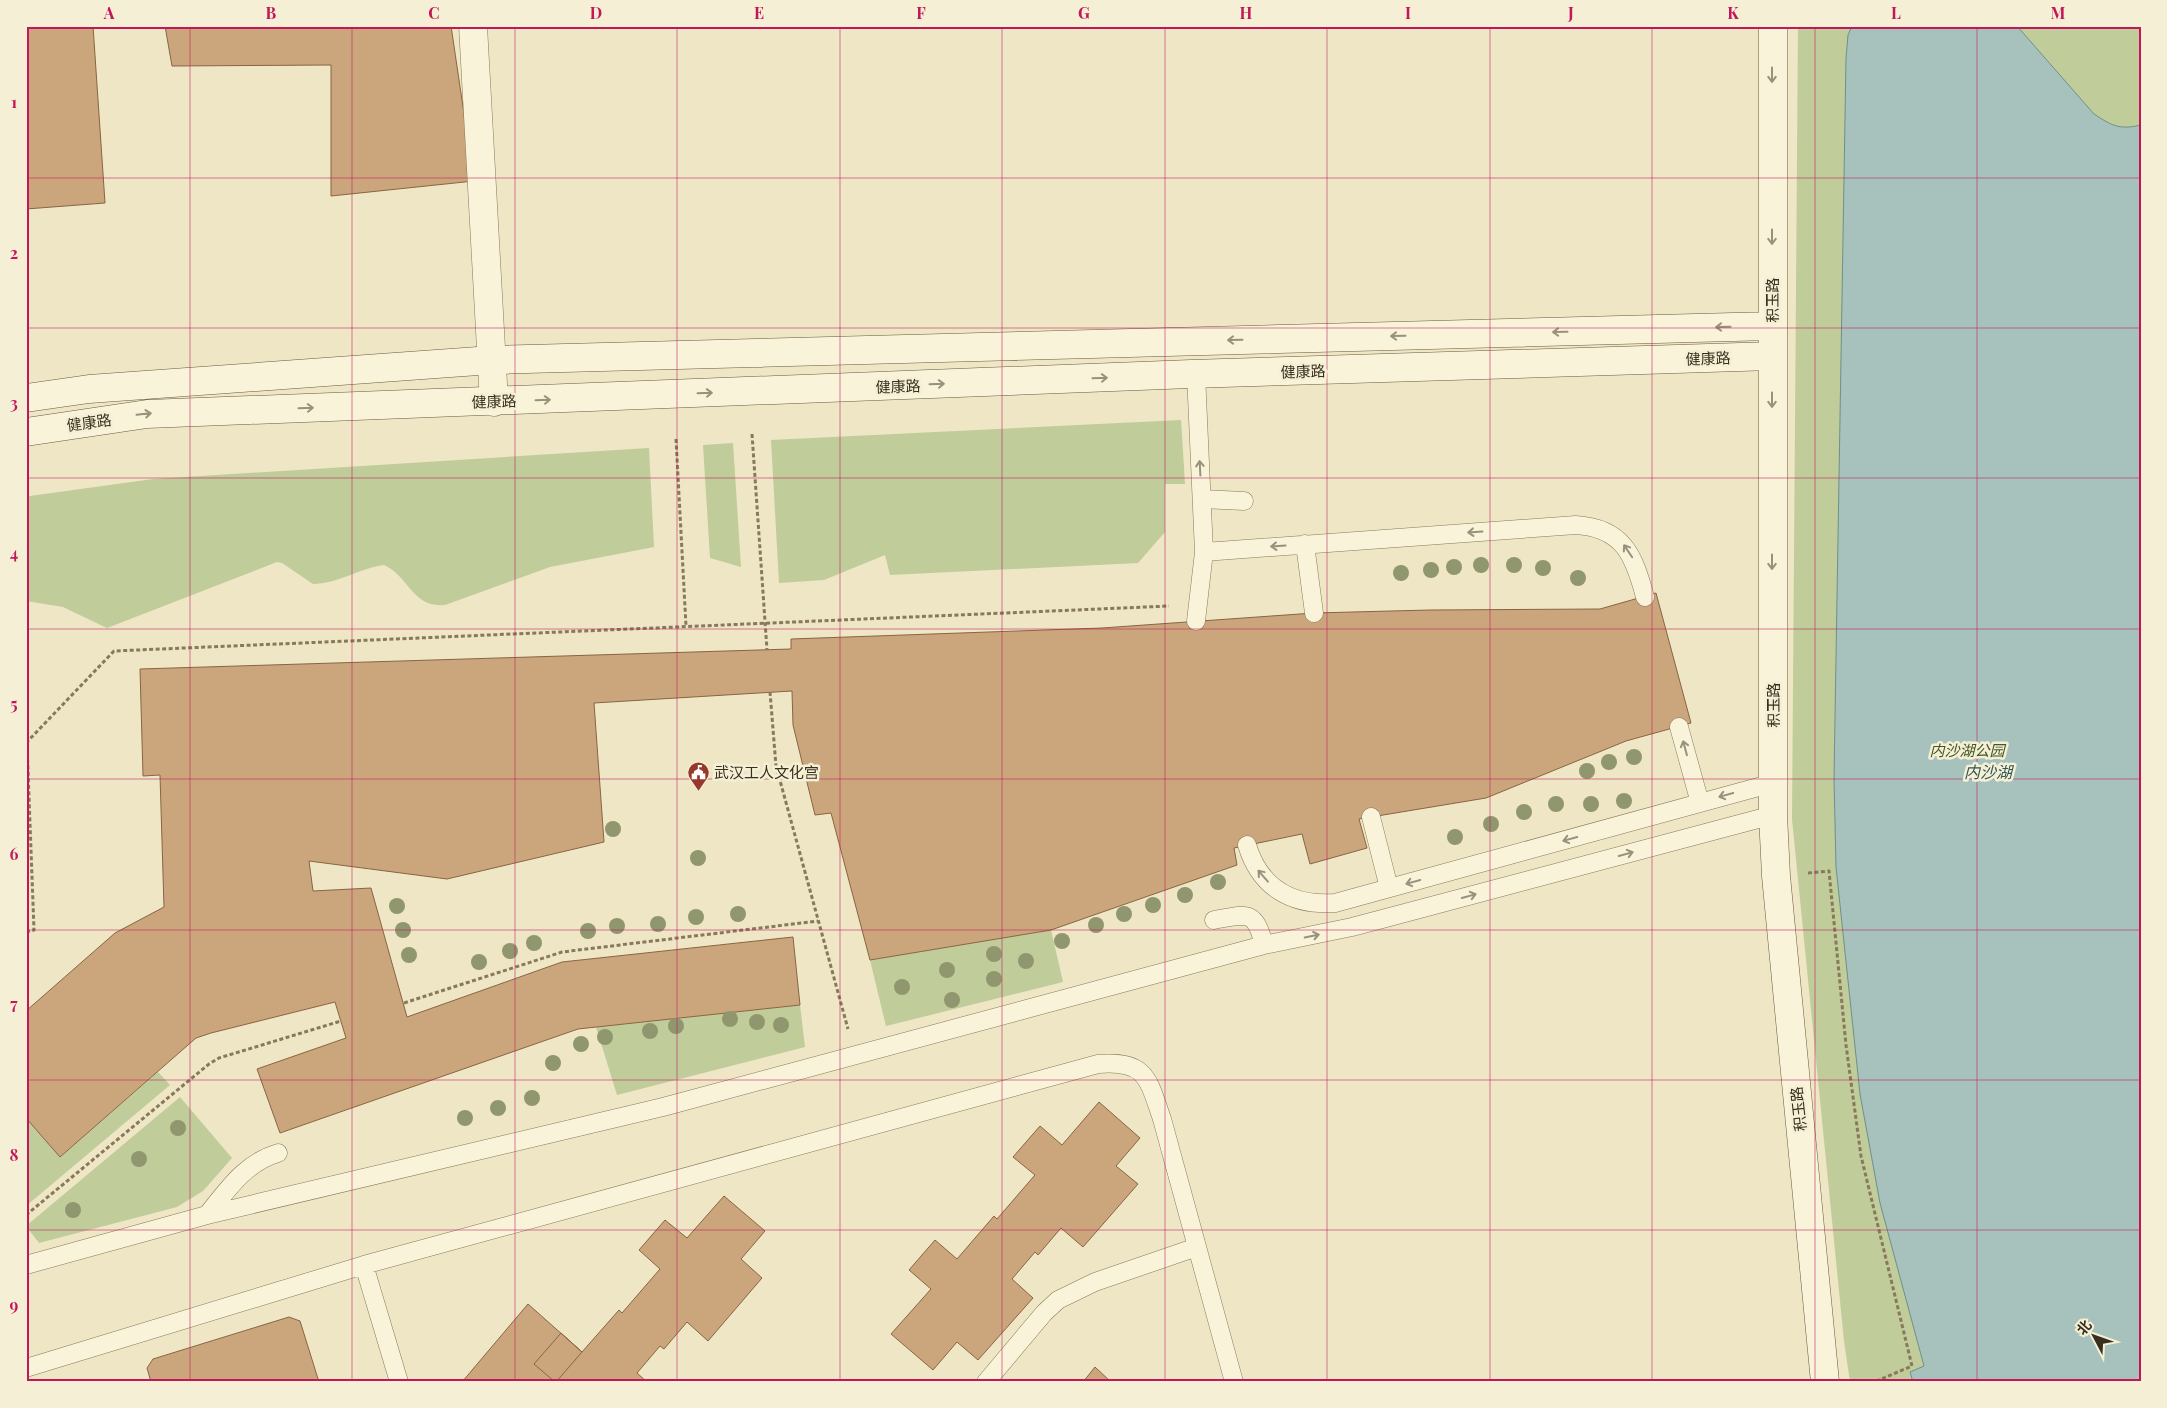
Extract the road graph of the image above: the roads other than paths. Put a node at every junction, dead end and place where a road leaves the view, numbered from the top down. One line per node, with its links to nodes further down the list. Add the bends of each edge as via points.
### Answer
1 (473, 26): 5 (street)
2 (1773, 26): 3 (street, 积玉路, one-way to 3)
3 (1772, 326): 4 (street, 积玉路); 5 (street, 健康路, one-way to 5)
4 (1772, 356): 6 (street, 健康路); 18 (street, 积玉路, one-way to 18)
5 (492, 360): 7 (street, 健康路, via 89,390); 8 (street)
6 (1196, 374): 8 (street, 健康路, one-way to 6); 10 (lane, one-way to 6)
7 (26, 398)
8 (494, 402): 9 (street, 健康路, one-way to 8, via 146,414)
9 (26, 432)
10 (1202, 499): 11 (lane); 13 (lane)
11 (1244, 501)
12 (1305, 544): 13 (lane, one-way to 13); 14 (lane, one-way to 12, via 1638,571 1623,544 1610,533 1592,526 1576,524); 16 (lane)
13 (1204, 552): 15 (lane)
14 (1645, 597)
15 (1197, 613)
16 (1314, 613)
17 (1680, 727): 19 (lane, one-way to 17)
18 (1773, 782): 19 (lane, one-way to 19); 20 (street, 积玉路)
19 (1700, 803): 23 (lane, one-way to 23)
20 (1773, 815): 25 (lane, one-way to 20, via 1352,927); 35 (street, 积玉路, via 1776,876)
21 (1371, 817): 23 (lane)
22 (1247, 845): 23 (lane, one-way to 22, via 1335,903 1296,900 1267,881 1258,870)
23 (1389, 888)
24 (1214, 920): 25 (lane, via 1240,915 1252,918 1260,927)
25 (1264, 946): 27 (lane, via 663,1107)
26 (278, 1153): 27 (lane, via 252,1164 240,1174)
27 (207, 1215): 29 (lane)
28 (1197, 1247): 30 (lane, via 1150,1085 1142,1073 1126,1064 1114,1062); 33 (lane, via 1095,1282 1058,1300); 34 (lane)
29 (26, 1265)
30 (364, 1265): 31 (lane); 32 (lane)
31 (26, 1368)
32 (399, 1382)
33 (986, 1382)
34 (1234, 1382)
35 (1825, 1382)

